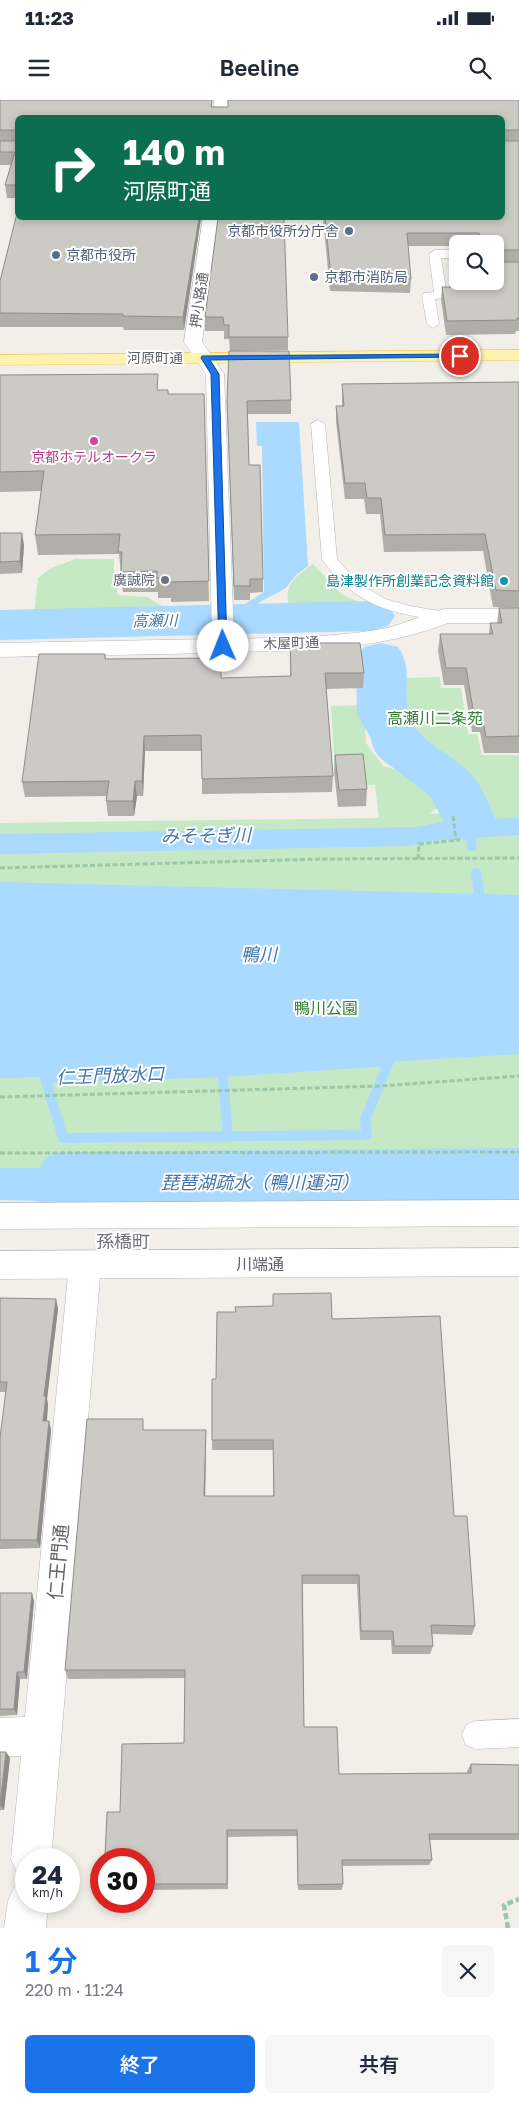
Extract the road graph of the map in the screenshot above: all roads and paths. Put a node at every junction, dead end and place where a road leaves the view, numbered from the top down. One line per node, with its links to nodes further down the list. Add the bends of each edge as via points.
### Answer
1 (221, 100): 2 (street)
2 (220, 115)
3 (210, 220): 7 (street, 押小路通, via 193,342)
4 (449, 254): 5 (lane, via 435,254 441,295 428,296)
5 (434, 324)
6 (519, 355): 7 (main road, 河原町通)
7 (204, 358): 8 (main road, 河原町通); 12 (street, 押小路通, via 215,374)
8 (0, 360)
9 (318, 424): 10 (lane, via 330,559 341,577 360,592 386,605)
10 (445, 616): 11 (street, 木屋町通); 12 (street, 木屋町通, via 405,631 339,642)
11 (519, 616)
12 (222, 629): 13 (street, 木屋町通)
13 (0, 650)
14 (453, 817): 16 (path, via 457,840 419,844)
15 (519, 858): 16 (path)
16 (418, 859): 17 (path)
17 (0, 868)
18 (519, 1076): 19 (path, via 380,1086)
19 (0, 1097)
20 (519, 1152): 21 (path)
21 (0, 1153)
22 (519, 1213): 23 (street)
23 (0, 1216)
24 (519, 1262): 25 (street, 川端通)
25 (84, 1265): 26 (street, 川端通); 29 (street, 仁王門通)
26 (0, 1266)
27 (519, 1733): 28 (lane)
28 (476, 1735)
29 (42, 1736): 30 (street); 31 (street, 仁王門通)
30 (0, 1737)
31 (33, 1848)
32 (519, 1898): 35 (path, via 504,1905)
33 (27, 1913): 34 (street)
34 (25, 1928)
35 (508, 1928)

